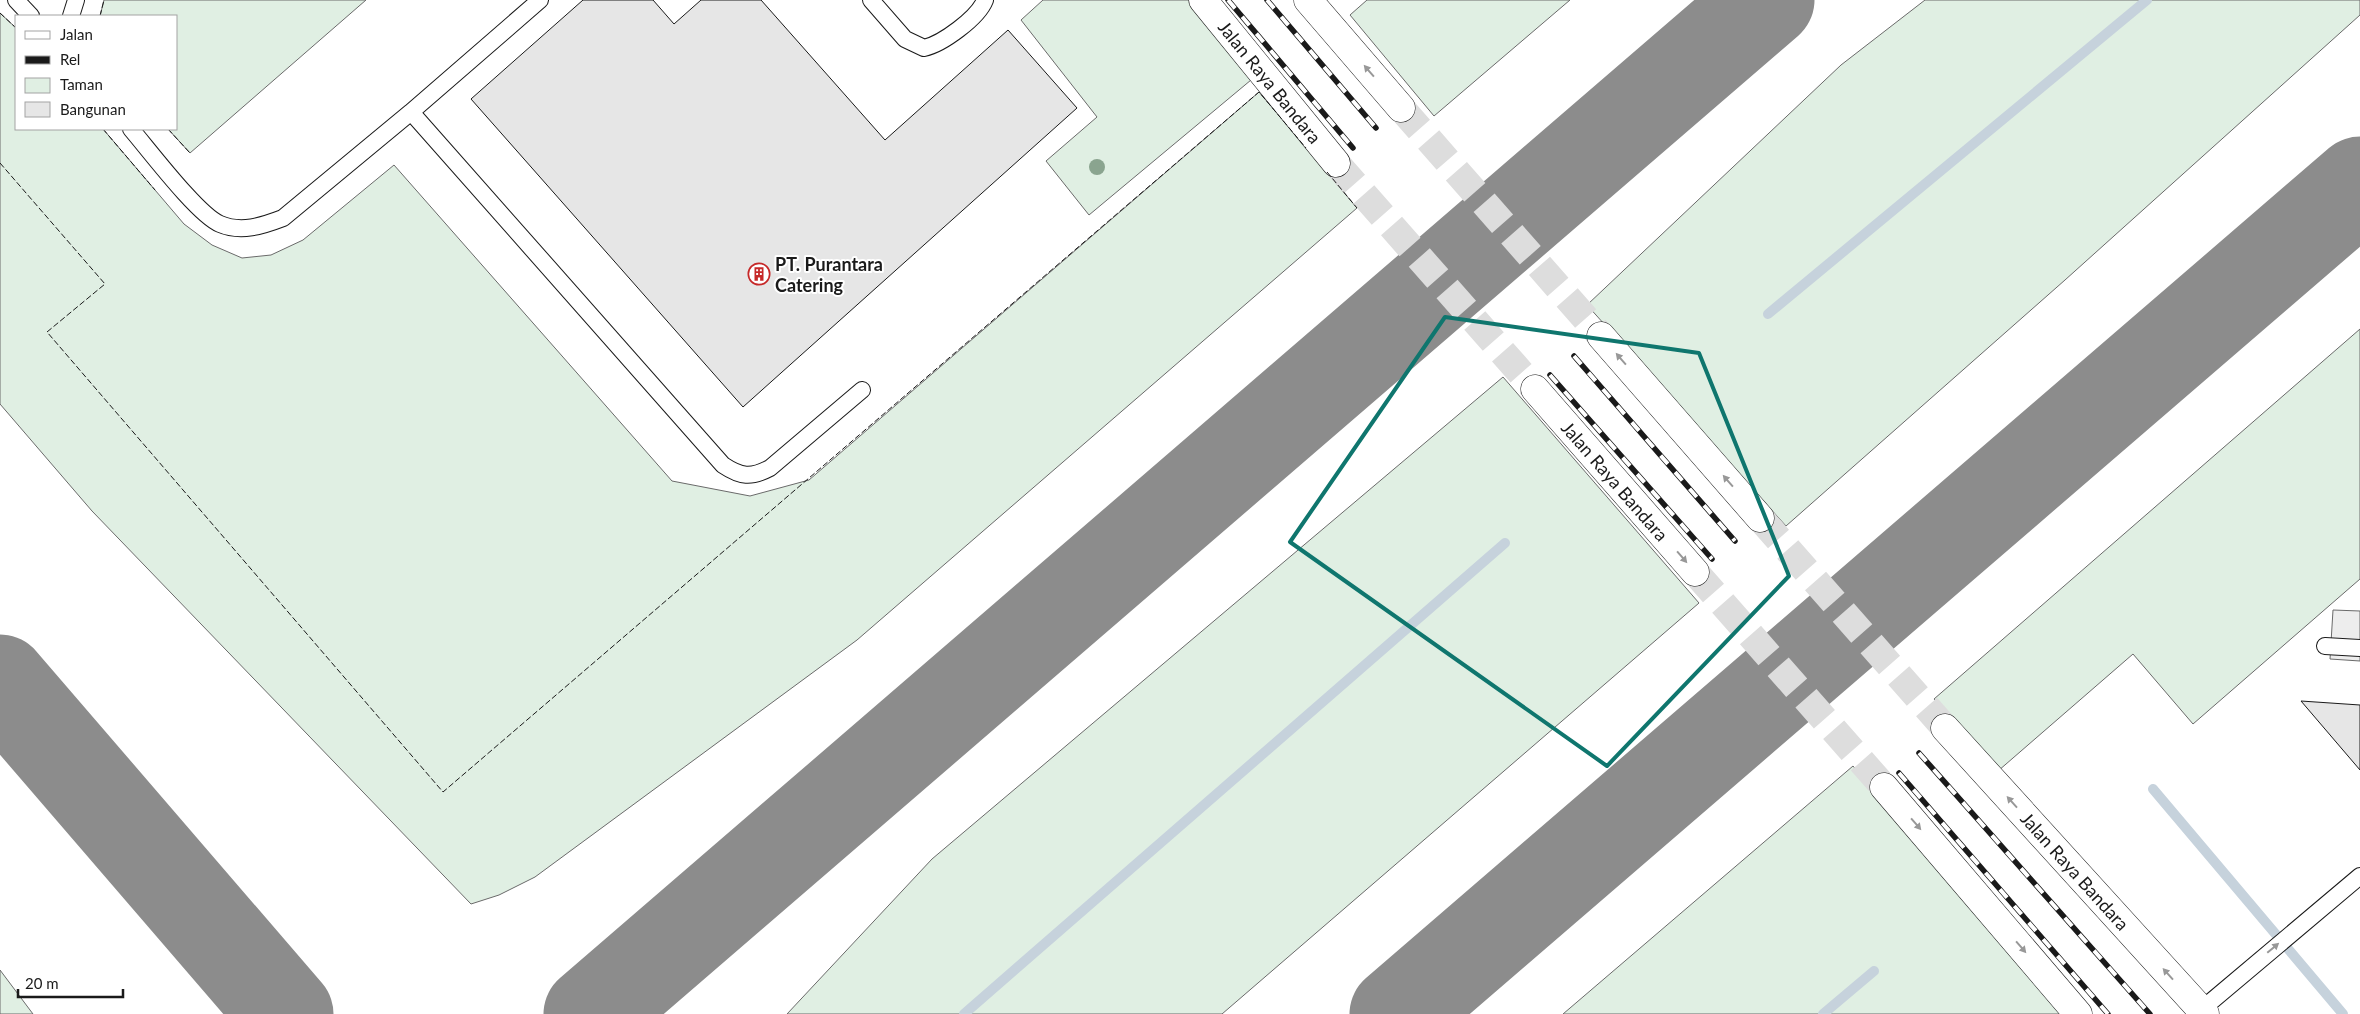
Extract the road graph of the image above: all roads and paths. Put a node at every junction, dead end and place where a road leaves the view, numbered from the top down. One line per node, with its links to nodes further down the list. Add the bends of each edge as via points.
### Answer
1 (16, 0): 8 (lane)
2 (76, 0): 9 (lane)
3 (540, 0): 11 (lane)
4 (871, 0): 5 (lane, via 905,39 924,48 943,41 979,11)
5 (985, 0)
6 (1203, 0): 13 (street, Jalan Raya Bandara)
7 (1308, 0): 10 (street, one-way to 7)
8 (30, 15)
9 (71, 15)
10 (1401, 108)
11 (411, 112): 12 (lane, via 283,218 259,227 219,224 204,213); 16 (lane, via 723,465 736,474 756,476 770,468)
12 (132, 130)
13 (1336, 163)
14 (1601, 336): 17 (street, one-way to 14)
15 (1535, 389): 18 (street, Jalan Raya Bandara, one-way to 18)
16 (862, 390)
17 (1760, 518)
18 (1695, 572)
19 (2325, 646): 20 (lane)
20 (2360, 648)
21 (1945, 728): 24 (street, Jalan Raya Bandara, one-way to 21)
22 (1884, 787): 25 (street, one-way to 25)
23 (2360, 876): 24 (lane, one-way to 23, via 2235,980)
24 (2203, 1012)
25 (2078, 1014)

